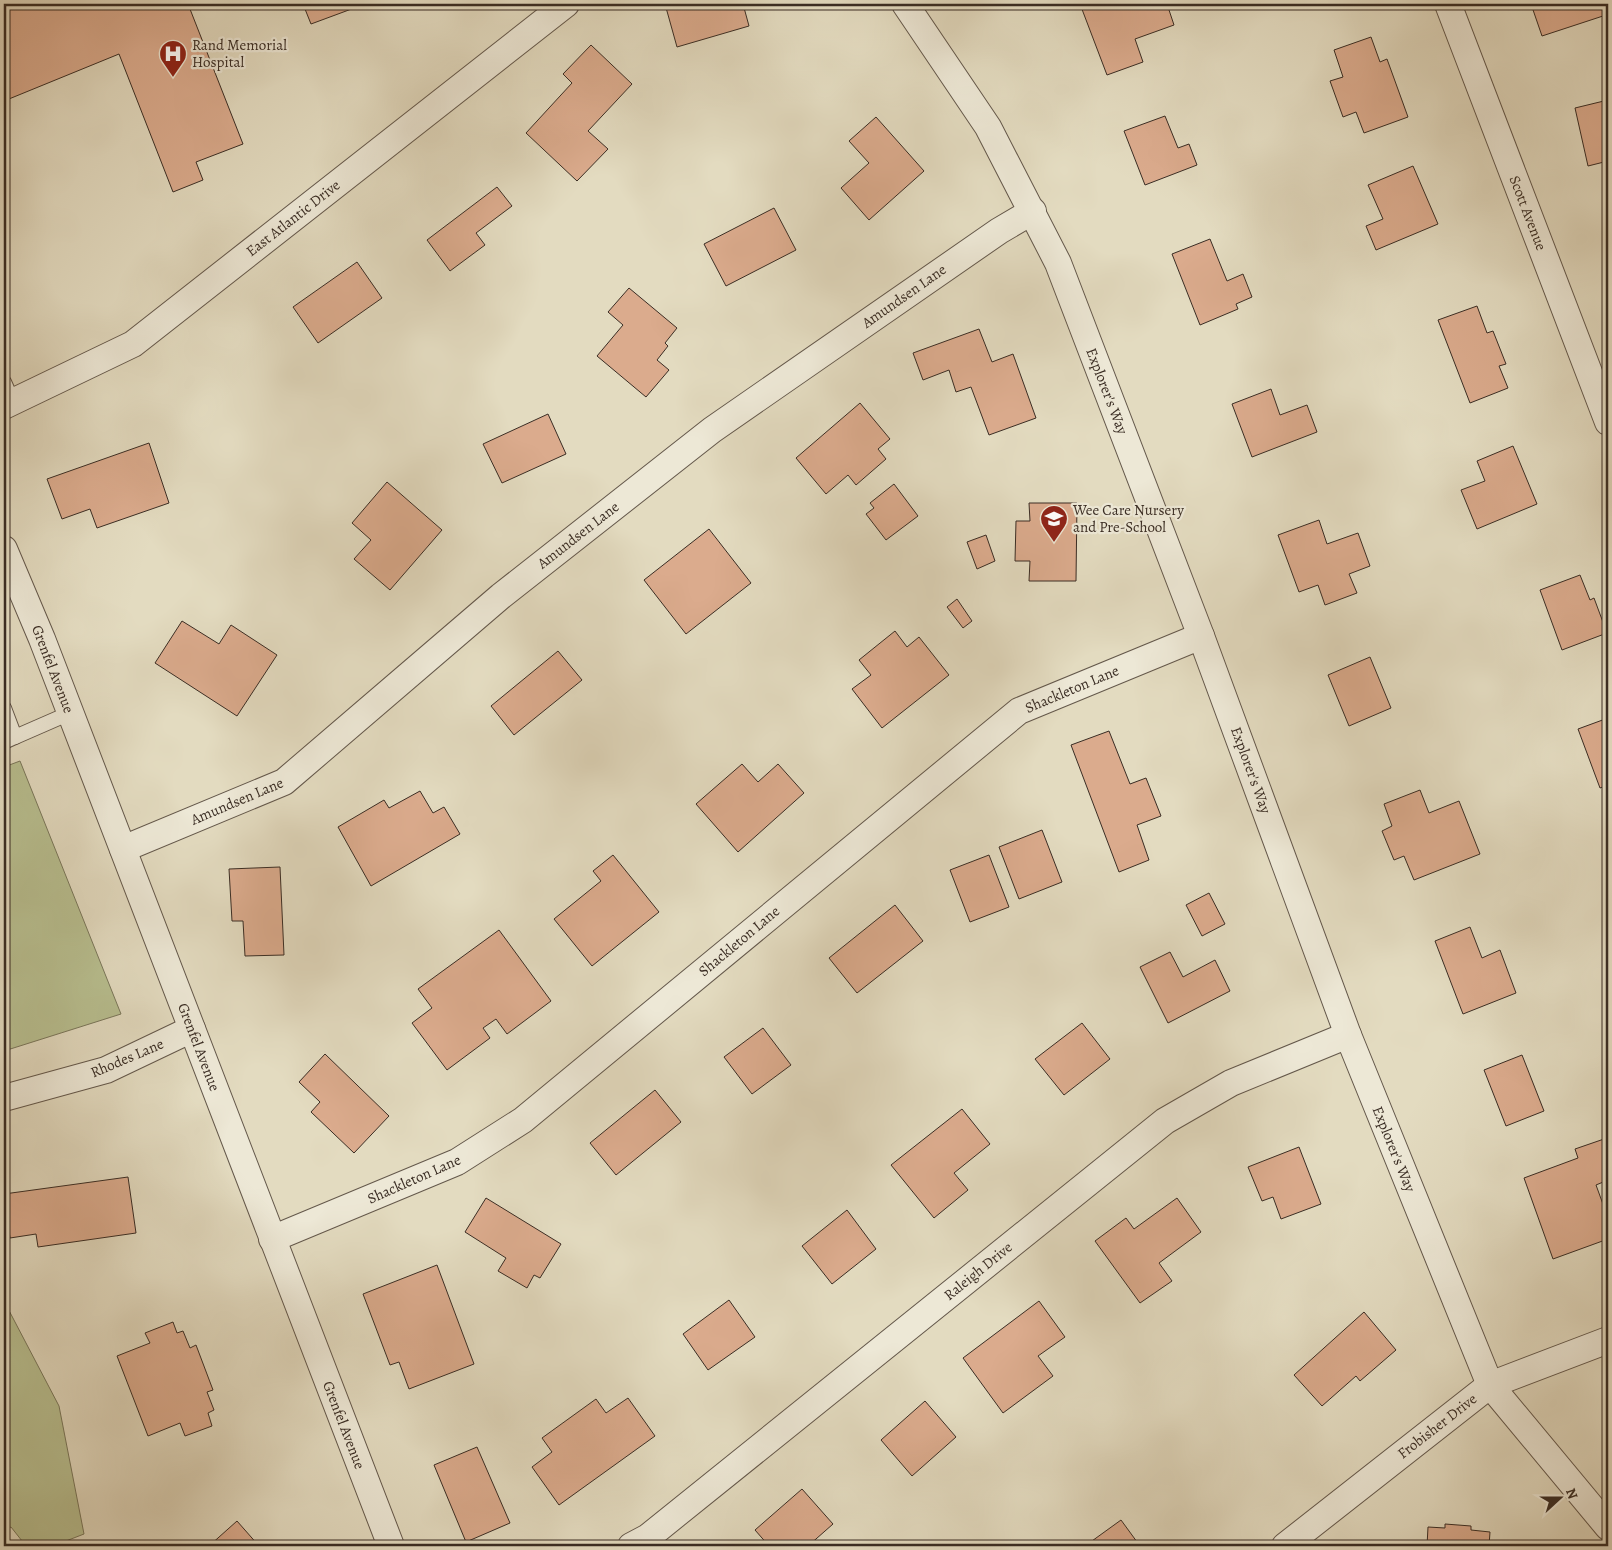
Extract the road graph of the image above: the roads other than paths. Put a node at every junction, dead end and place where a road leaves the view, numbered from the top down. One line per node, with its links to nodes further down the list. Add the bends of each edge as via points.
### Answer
1 (566, 4): 5 (street, East Atlantic Drive, via 133,344)
2 (905, 4): 4 (street, Explorer's Way, via 988,127)
3 (1448, 4): 6 (street, Scott Avenue)
4 (1033, 211): 8 (street, Explorer's Way, via 1058,263); 12 (street, Amundsen Lane, via 999,231 712,430 501,596 284,782)
5 (7, 397)
6 (1608, 422)
7 (4, 549): 10 (street, Grenfel Avenue)
8 (1201, 636): 14 (street, Explorer's Way); 16 (street, Shackleton Lane, via 1020,711 523,1120 457,1162)
9 (4, 708): 11 (lane)
10 (70, 713): 11 (lane); 12 (street, Grenfel Avenue)
11 (9, 739)
12 (122, 849): 13 (street, Grenfel Avenue)
13 (192, 1029): 15 (street, Rhodes Lane, via 106,1070); 16 (street, Grenfel Avenue)
14 (1348, 1035): 18 (street, Explorer's Way); 21 (street, Raleigh Drive, via 1231,1083 1165,1121 648,1537)
15 (4, 1098)
16 (272, 1239): 20 (street, Grenfel Avenue)
17 (1608, 1340): 18 (street, Frobisher Drive)
18 (1490, 1385): 19 (street, Explorer's Way); 22 (street, Frobisher Drive)
19 (1608, 1527)
20 (391, 1546)
21 (631, 1546)
22 (1285, 1546)

